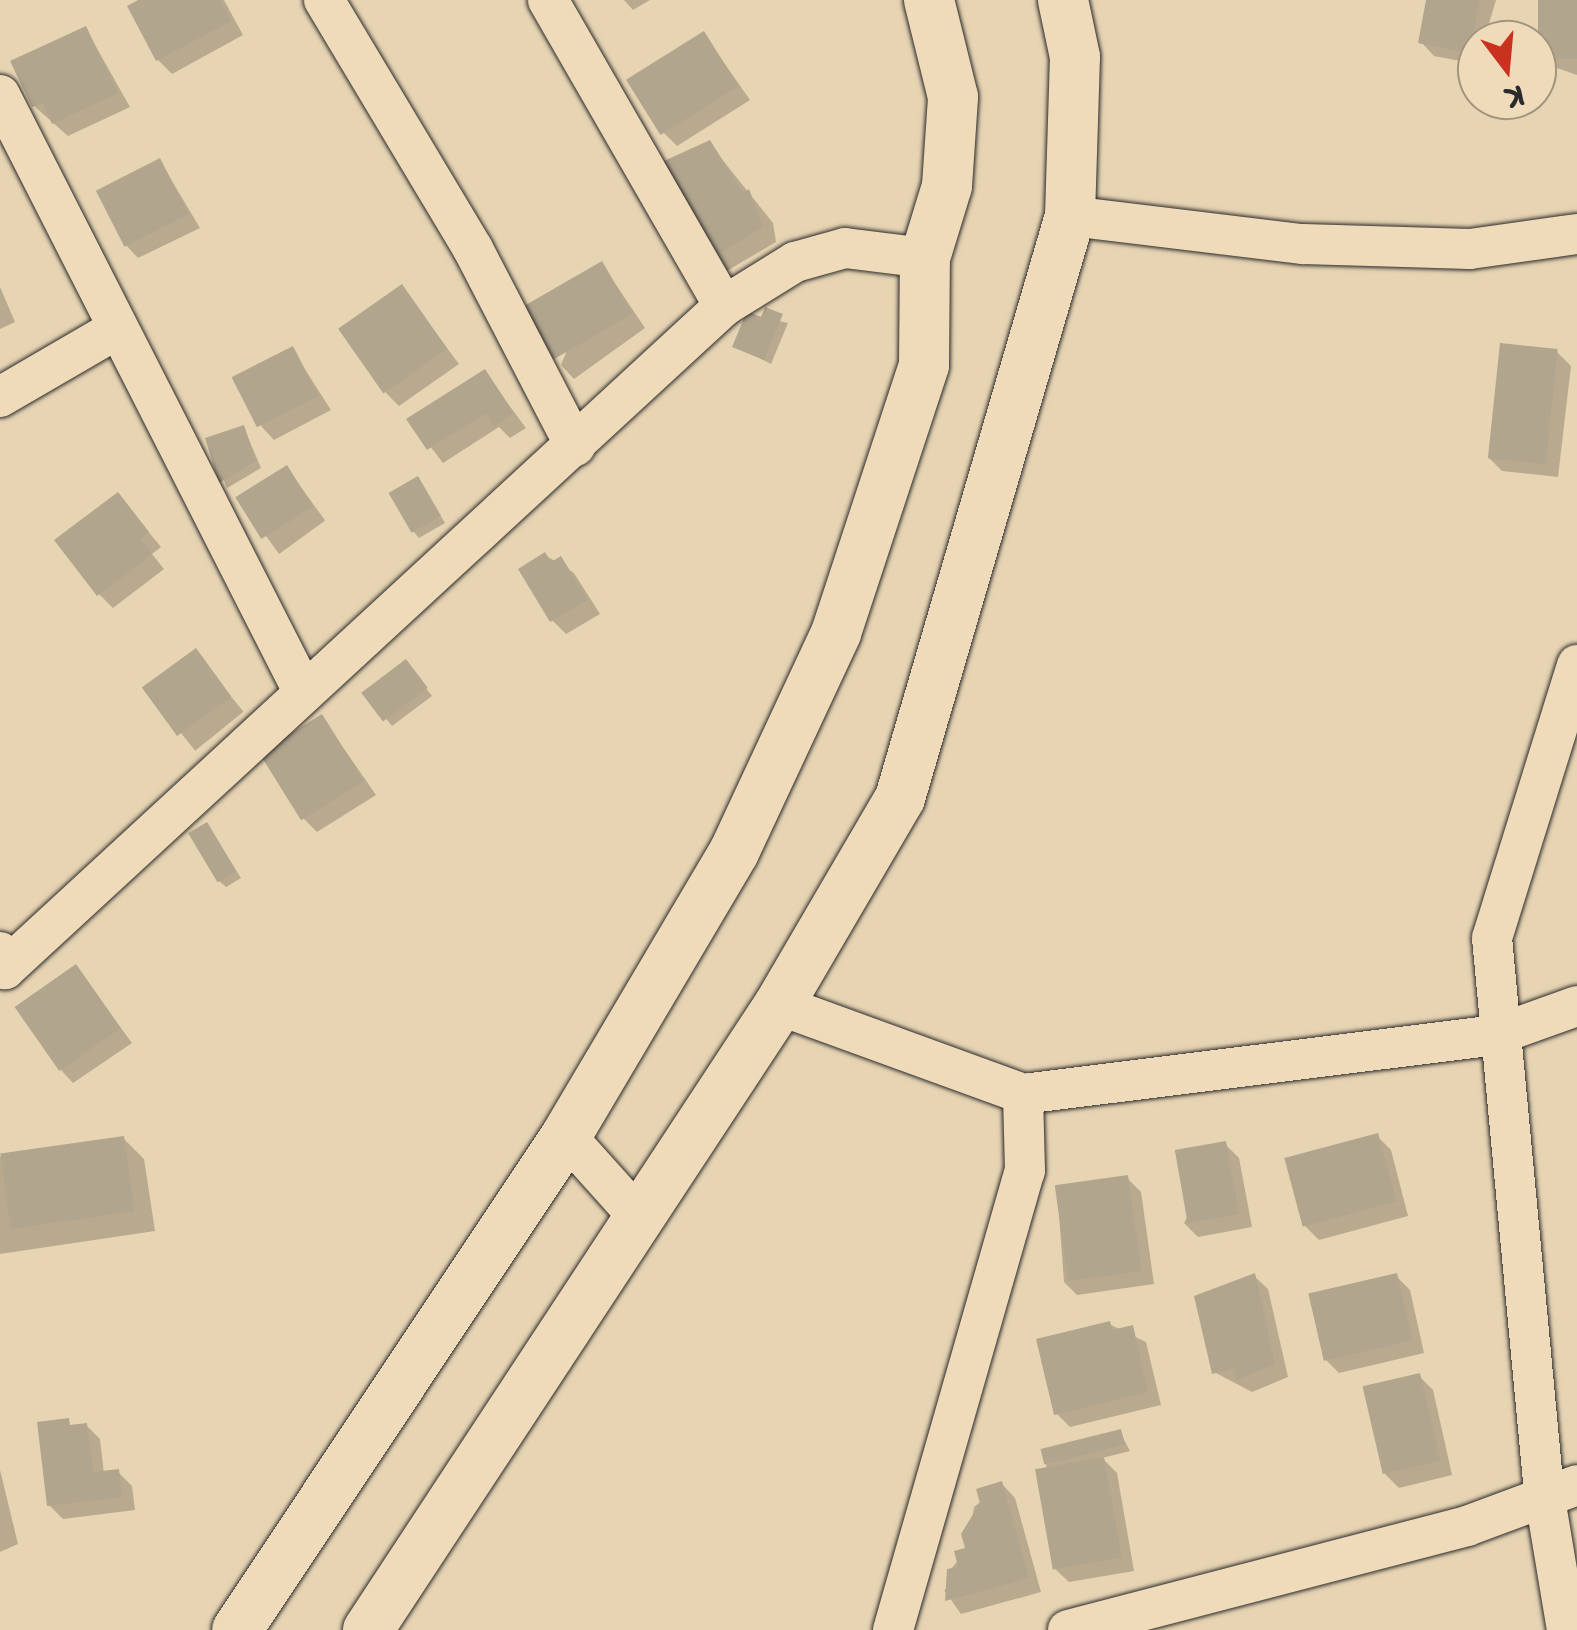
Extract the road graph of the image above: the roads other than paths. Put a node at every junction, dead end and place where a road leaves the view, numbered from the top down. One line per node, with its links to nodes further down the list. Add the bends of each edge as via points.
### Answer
1 (324, 0): 12 (street, via 472,248)
2 (548, 0): 9 (street)
3 (929, 0): 8 (street, via 953,97 947,186)
4 (1063, 0): 6 (street, via 1074,57)
5 (0, 96): 10 (street)
6 (1070, 216): 7 (street, via 1303,244 1470,249); 16 (street, via 900,798)
7 (1577, 234)
8 (925, 258): 9 (street, via 845,248 795,262); 20 (street, via 924,365 836,633 734,852)
9 (724, 306): 12 (street)
10 (116, 330): 11 (street); 14 (street)
11 (0, 397)
12 (575, 446): 14 (street)
13 (1577, 665): 18 (street, via 1492,938)
14 (302, 689): 15 (street)
15 (2, 967)
16 (779, 1004): 19 (street); 21 (street)
17 (1577, 1006): 18 (street)
18 (1496, 1035): 19 (street); 22 (street)
19 (1023, 1094): 26 (street, via 1026,1171)
20 (566, 1136): 21 (street); 24 (street)
21 (636, 1214): 25 (street)
22 (1560, 1488): 23 (street, via 1467,1526); 28 (street)
23 (1178, 1617): 27 (street)
24 (237, 1630)
25 (368, 1630)
26 (893, 1630)
27 (1068, 1630)
28 (1567, 1630)

